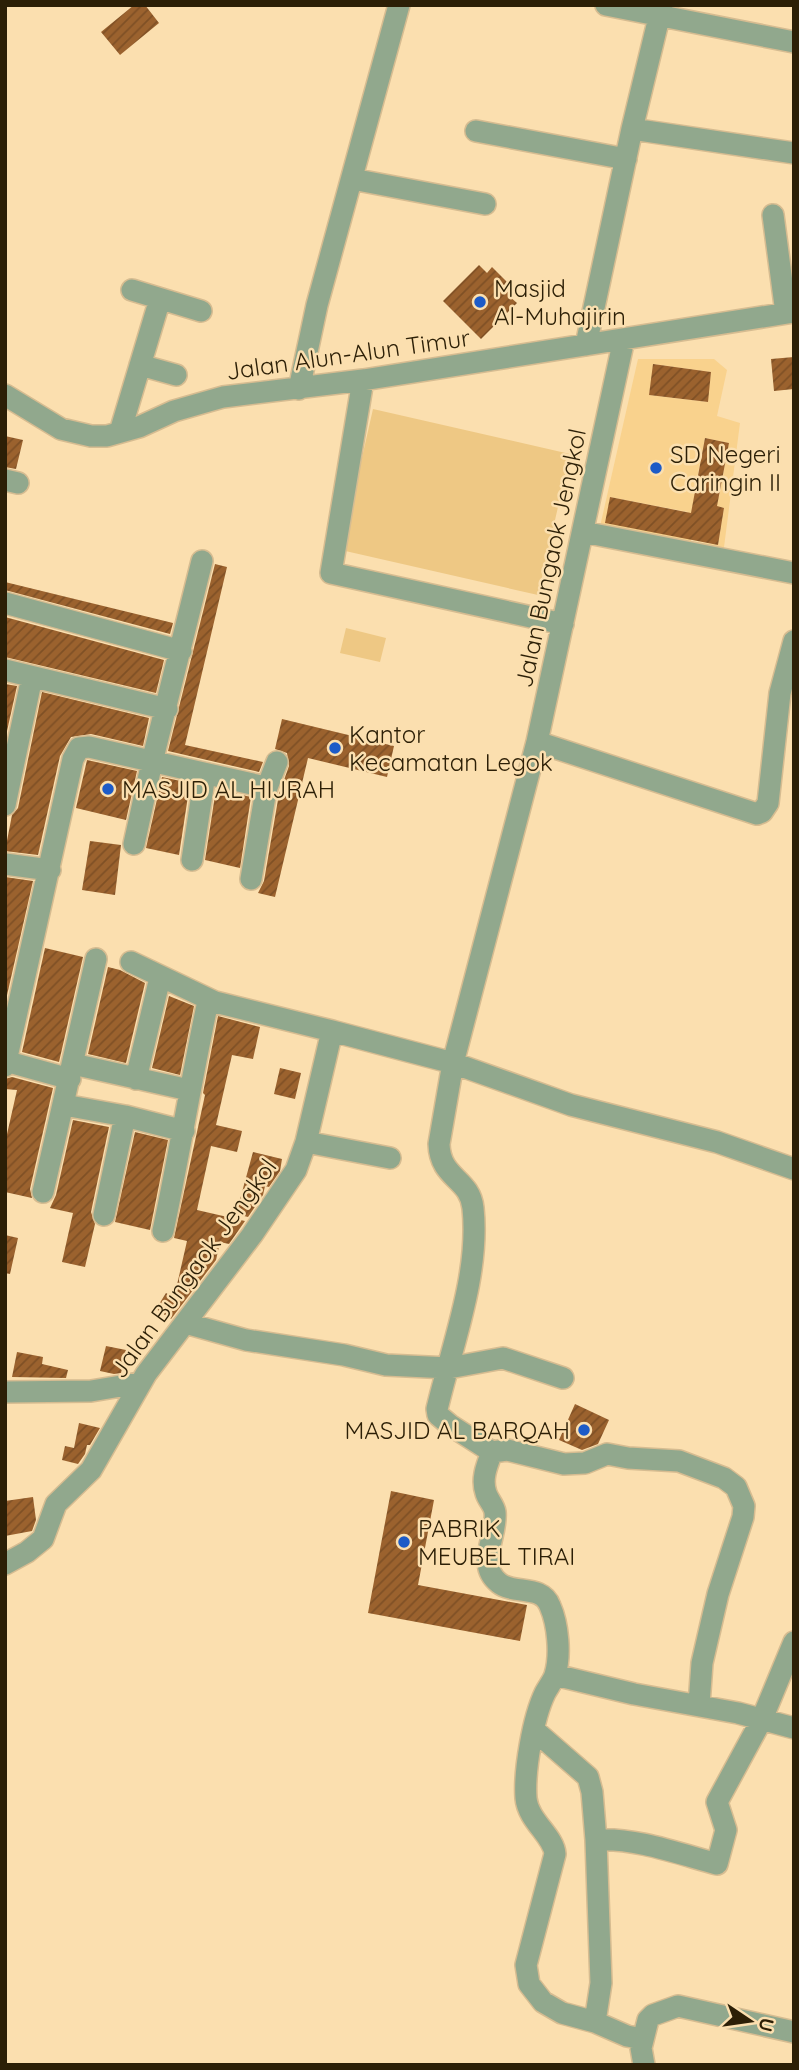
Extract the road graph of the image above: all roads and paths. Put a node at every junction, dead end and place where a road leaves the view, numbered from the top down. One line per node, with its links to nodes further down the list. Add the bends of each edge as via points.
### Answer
1 (399, 5): 9 (street)
2 (606, 5): 3 (street)
3 (661, 10): 4 (street); 5 (street)
4 (794, 42)
5 (632, 129): 7 (street); 8 (street)
6 (476, 131): 8 (street)
7 (794, 153)
8 (626, 159): 17 (street)
9 (352, 179): 10 (street); 21 (street)
10 (485, 204)
11 (773, 215): 15 (street)
12 (132, 290): 13 (street)
13 (160, 299): 14 (street); 18 (street)
14 (201, 311)
15 (790, 313): 16 (street, Jalan Alun-Alun Timur)
16 (624, 339): 17 (street, Jalan Alun-Alun Timur); 24 (street, Jalan Bungaok Jengkol)
17 (586, 345): 20 (street, Jalan Alun-Alun Timur)
18 (140, 365): 19 (street); 23 (street)
19 (176, 375)
20 (363, 380): 21 (street, Jalan Alun-Alun Timur); 28 (street, via 331,573)
21 (299, 390): 23 (street, Jalan Alun-Alun Timur, via 223,397)
22 (5, 395): 23 (street, Jalan Alun-Alun Timur, via 61,429 91,436)
23 (120, 432)
24 (583, 533): 26 (street); 28 (street, Jalan Bungaok Jengkol)
25 (202, 561): 30 (street)
26 (794, 573)
27 (5, 603): 30 (street)
28 (563, 624): 34 (street, Jalan Bungaok Jengkol)
29 (794, 641): 34 (street, via 780,693 768,803 761,812 751,813)
30 (181, 651): 33 (street)
31 (5, 670): 32 (street)
32 (32, 677): 33 (street); 39 (street)
33 (167, 709): 35 (street)
34 (537, 742): 51 (street, Jalan Bungaok Jengkol)
35 (152, 762): 37 (street); 40 (street); 43 (street, via 79,748)
36 (277, 762): 38 (street)
37 (205, 774): 38 (street); 41 (street)
38 (266, 790): 44 (street)
39 (5, 805)
40 (134, 844)
41 (192, 860)
42 (5, 864): 43 (street)
43 (50, 870): 50 (street)
44 (251, 879)
45 (96, 959): 52 (street)
46 (131, 962): 49 (street, via 215,1002)
47 (158, 986): 53 (street)
48 (207, 1006): 54 (street)
49 (332, 1031): 51 (street); 58 (street, Jalan Bungaok Jengkol)
50 (6, 1063): 52 (street)
51 (453, 1063): 60 (street, via 571,1105 717,1142); 65 (street, Jalan Bungaok Jengkol, via 439,1155 447,1171 467,1189 473,1224 471,1270)
52 (72, 1071): 53 (street); 55 (street)
53 (136, 1079): 54 (street)
54 (189, 1090): 57 (street)
55 (64, 1105): 56 (street); 61 (street)
56 (125, 1116): 57 (street); 62 (street)
57 (184, 1130): 63 (street)
58 (306, 1142): 59 (street); 64 (street, Jalan Bungaok Jengkol, via 296,1170)
59 (390, 1158)
60 (794, 1169)
61 (43, 1192)
62 (104, 1215)
63 (163, 1231)
64 (185, 1323): 65 (street, via 246,1340 386,1365); 67 (street, Jalan Bungaok Jengkol)
65 (449, 1368): 66 (street, via 503,1358); 69 (street, Jalan Bungaok Jengkol, via 438,1415)
66 (564, 1378)
67 (139, 1383): 68 (street, via 91,1391); 70 (street, Jalan Bungaok Jengkol, via 97,1461 56,1504 43,1539)
68 (5, 1392)
69 (492, 1452): 72 (street, via 484,1483 495,1516 489,1570 499,1584 534,1592 549,1602 556,1633); 73 (street, via 507,1450 565,1464 585,1463 607,1454 679,1461 736,1487 743,1517 718,1594 702,1663)
70 (5, 1564)
71 (794, 1642): 74 (street)
72 (555, 1675): 73 (street); 76 (street)
73 (699, 1705): 74 (street)
74 (762, 1719): 75 (street); 77 (street, via 717,1802 726,1830 717,1864 610,1839)
75 (794, 1728)
76 (534, 1730): 77 (street, via 588,1777); 78 (street, via 526,1799 555,1854 527,1958 529,1984 543,2002 562,2014)
77 (596, 1840): 78 (street, via 601,1983)
78 (595, 2022): 80 (street)
79 (794, 2032): 80 (street, via 678,2006 653,2015)
80 (643, 2039): 81 (street)
81 (644, 2065)

